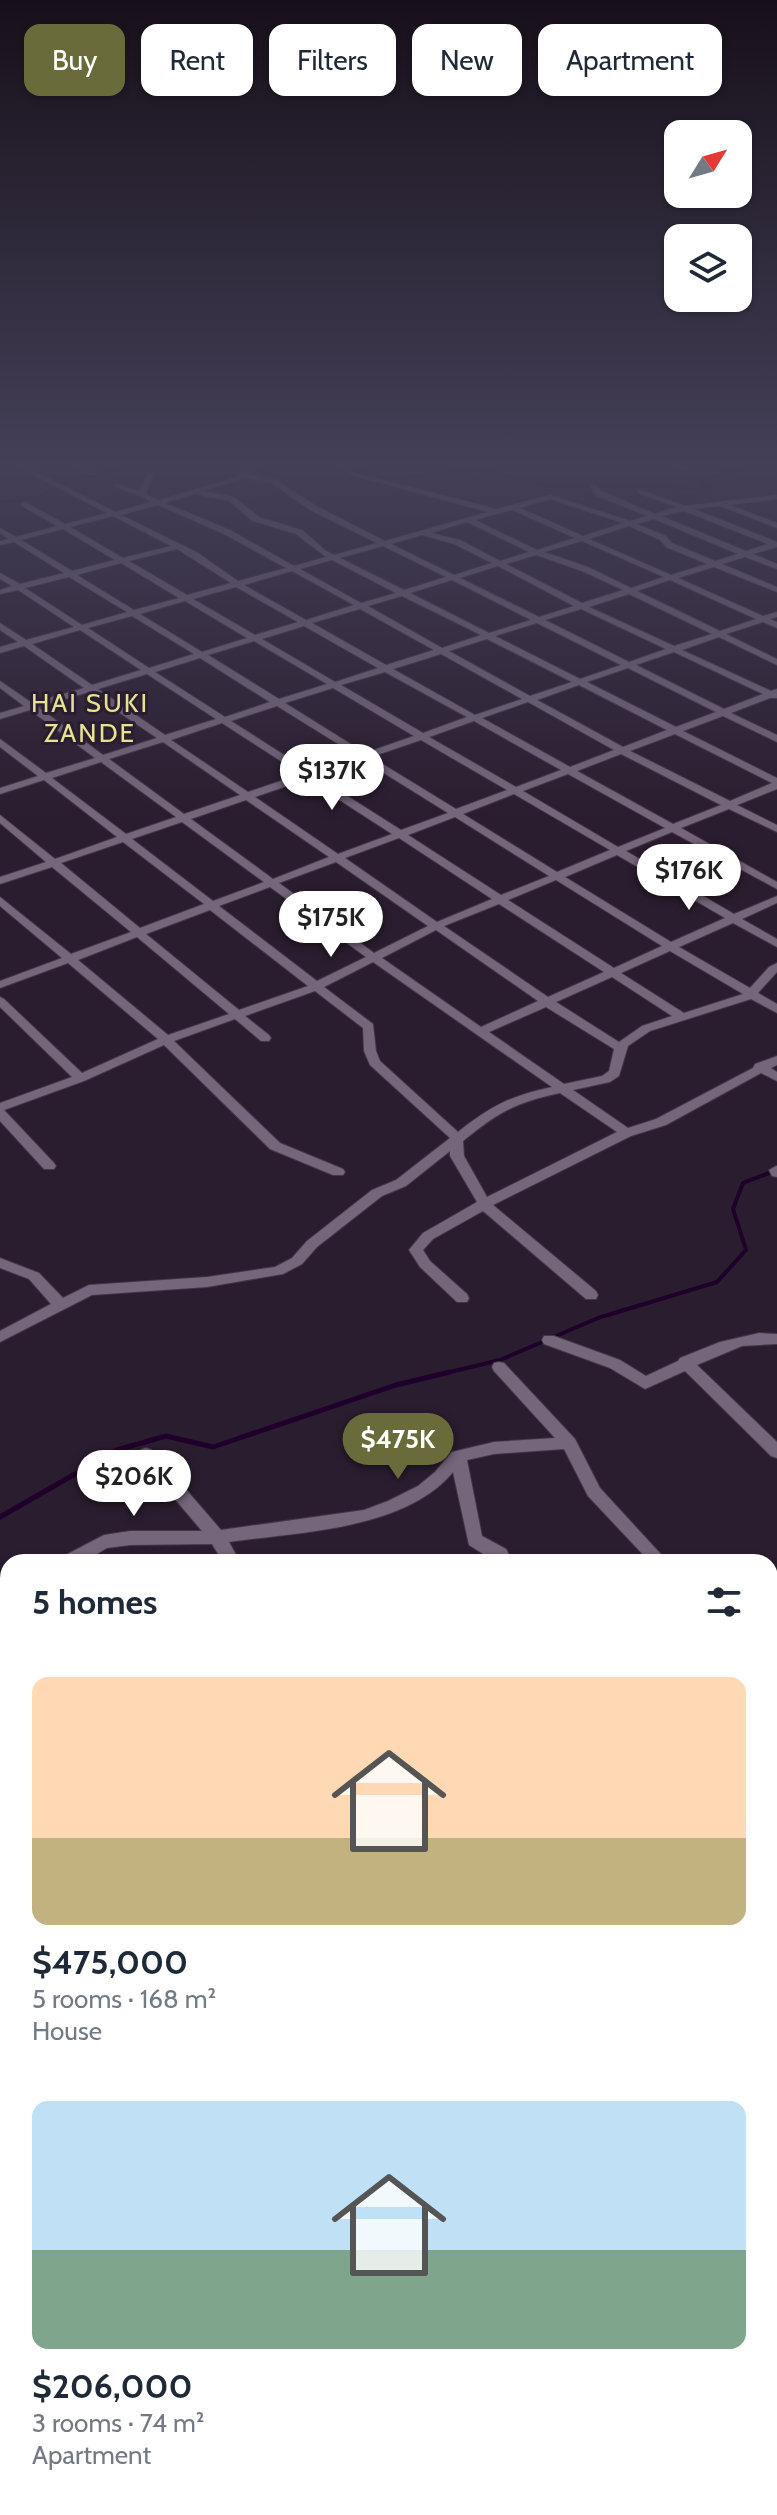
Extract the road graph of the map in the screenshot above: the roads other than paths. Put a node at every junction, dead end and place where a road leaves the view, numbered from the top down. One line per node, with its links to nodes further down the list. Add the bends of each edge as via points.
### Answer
1 (8, 580): 17 (street)
2 (45, 580): 17 (street)
3 (80, 580): 25 (street)
4 (155, 580): 22 (street)
5 (232, 580): 16 (street)
6 (249, 580): 16 (street)
7 (313, 580): 23 (street)
8 (383, 580): 21 (street)
9 (450, 580): 21 (street)
10 (458, 580): 28 (street)
11 (530, 580): 24 (street)
12 (608, 580): 18 (street)
13 (660, 580): 18 (street)
14 (678, 580): 27 (street)
15 (753, 580): 19 (street)
16 (237, 584): 22 (street); 29 (street)
17 (19, 587): 20 (street); 32 (street)
18 (628, 590): 24 (street); 33 (street)
19 (777, 590)
20 (0, 592)
21 (408, 593): 23 (street); 34 (street)
22 (185, 598): 25 (street); 35 (street)
23 (360, 607): 29 (street); 39 (street)
24 (583, 607): 28 (street); 37 (street)
25 (133, 613): 32 (street); 40 (street)
26 (777, 614): 27 (street)
27 (764, 619): 30 (street); 33 (street)
28 (537, 621): 34 (street); 42 (street)
29 (307, 624): 35 (street); 43 (street)
30 (777, 625)
31 (0, 626): 36 (street)
32 (80, 628): 36 (street); 44 (street)
33 (719, 634): 37 (street); 41 (street)
34 (488, 636): 39 (street); 45 (street)
35 (254, 640): 40 (street); 47 (street)
36 (26, 643): 38 (street); 48 (street)
37 (674, 649): 42 (street); 49 (street)
38 (0, 650)
39 (442, 651): 43 (street); 50 (street)
40 (201, 656): 44 (street); 51 (street)
41 (777, 662)
42 (627, 665): 45 (street); 53 (street)
43 (383, 667): 47 (street); 55 (street)
44 (148, 672): 48 (street); 56 (street)
45 (577, 682): 50 (street); 57 (street)
46 (0, 684): 52 (street)
47 (331, 684): 51 (street); 58 (street)
48 (92, 689): 52 (street); 59 (street)
49 (775, 694): 53 (street)
50 (530, 698): 55 (street); 62 (street)
51 (275, 702): 56 (street); 63 (street)
52 (32, 707): 54 (street); 64 (street)
53 (725, 712): 57 (street); 60 (street)
54 (0, 716)
55 (475, 717): 58 (street); 65 (street)
56 (222, 719): 59 (street); 66 (street)
57 (676, 730): 62 (street); 68 (street)
58 (421, 735): 63 (street); 70 (street)
59 (163, 738): 64 (street); 71 (street)
60 (777, 739)
61 (0, 742): 67 (street)
62 (623, 751): 65 (street); 72 (street)
63 (363, 755): 66 (street); 73 (street)
64 (101, 758): 67 (street); 74 (street)
65 (572, 770): 70 (street); 76 (street)
66 (306, 775): 71 (street); 78 (street)
67 (46, 776): 69 (street); 79 (street)
68 (777, 784): 72 (street)
69 (0, 791)
70 (513, 792): 73 (street); 80 (street)
71 (246, 796): 74 (street); 81 (street)
72 (730, 805): 76 (street); 77 (street)
73 (456, 814): 78 (street); 83 (street)
74 (184, 817): 79 (street); 85 (street)
75 (0, 818): 82 (street)
76 (673, 828): 80 (street); 86 (street)
77 (777, 829)
78 (400, 835): 81 (street); 87 (street)
79 (123, 839): 82 (street); 90 (street)
80 (617, 850): 83 (street); 91 (street)
81 (337, 858): 85 (street); 92 (street)
82 (54, 862): 84 (street); 93 (street)
83 (558, 876): 87 (street); 95 (street)
84 (0, 881)
85 (270, 883): 90 (street); 96 (street)
86 (777, 886)
87 (500, 899): 92 (street); 99 (street)
88 (777, 899): 91 (street)
89 (0, 900): 97 (street)
90 (209, 906): 93 (street); 101 (street)
91 (734, 918): 94 (street); 95 (street)
92 (436, 926): 96 (street); 104 (street)
93 (140, 933): 97 (street); 106 (street)
94 (777, 944)
95 (669, 946): 99 (street); 102 (street)
96 (373, 957): 101 (street); 108 (street)
97 (69, 959): 100 (street); 110 (street)
98 (777, 966): 102 (street)
99 (616, 973): 104 (street); 107 (street)
100 (0, 985)
101 (315, 987): 106 (street); 120 (street, via 369,1027 374,1062)
102 (750, 994): 105 (street); 107 (street)
103 (0, 1001): 115 (street)
104 (547, 1002): 108 (street); 111 (street)
105 (777, 1009)
106 (239, 1014): 109 (street); 110 (street)
107 (683, 1018): 111 (street, via 643,1030)
108 (480, 1032): 116 (street)
109 (265, 1038)
110 (166, 1040): 115 (street); 122 (street, via 275,1146)
111 (619, 1047): 116 (street, via 615,1073 606,1079)
112 (777, 1060): 113 (street)
113 (759, 1067): 114 (street); 119 (street, via 661,1122)
114 (777, 1077)
115 (80, 1078): 117 (street)
116 (557, 1088): 119 (street); 120 (street, via 520,1098)
117 (0, 1107)
118 (0, 1113): 121 (street)
119 (626, 1133): 123 (street)
120 (456, 1137): 123 (street, via 457,1156); 127 (street, via 278,1271 89,1290)
121 (49, 1166)
122 (338, 1172)
123 (485, 1205): 125 (street); 126 (street, via 428,1236 416,1250)
124 (0, 1263): 127 (street, via 34,1276)
125 (591, 1295)
126 (462, 1298)
127 (60, 1304): 128 (street)
128 (0, 1337)
129 (777, 1339): 131 (street, via 755,1338)
130 (549, 1340): 131 (street, via 615,1364 645,1383)
131 (685, 1362): 134 (street)
132 (499, 1367): 133 (street)
133 (569, 1443): 136 (street); 141 (street, via 594,1492)
134 (777, 1452)
135 (146, 1454): 137 (street)
136 (458, 1456): 137 (street, via 424,1490 394,1506 364,1516); 140 (street, via 475,1540)
137 (217, 1537): 138 (street, via 130,1538 104,1542); 139 (street)
138 (82, 1554)
139 (227, 1554)
140 (500, 1554)
141 (652, 1554)

